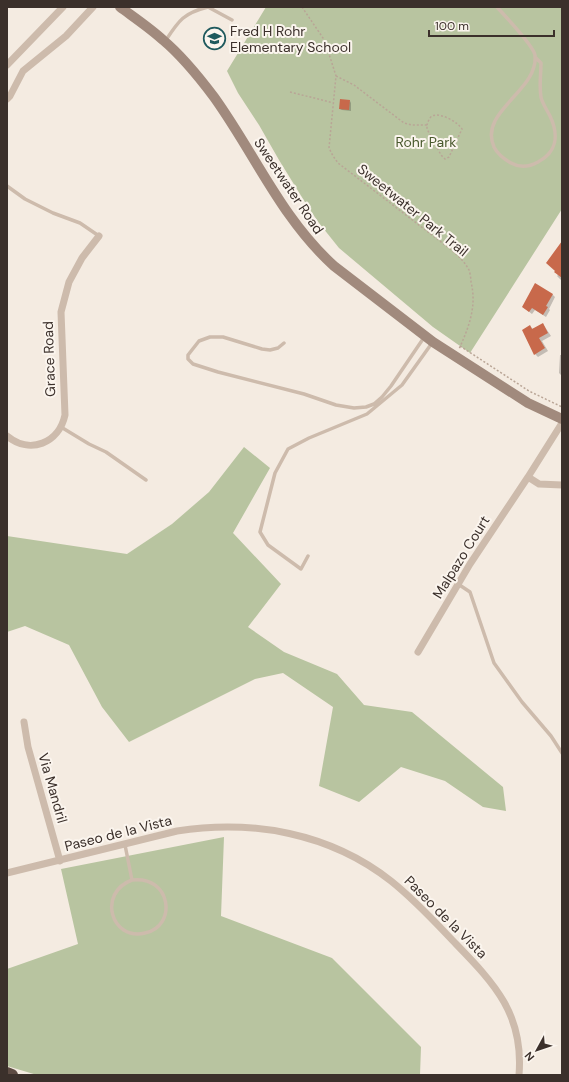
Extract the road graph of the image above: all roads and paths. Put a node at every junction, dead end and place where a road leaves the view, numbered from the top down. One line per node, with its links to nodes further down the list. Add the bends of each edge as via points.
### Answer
1 (63, 7): 9 (street)
2 (93, 7): 12 (street, via 66,36 23,71)
3 (120, 7): 7 (main road, Sweetwater Road)
4 (302, 7): 10 (path, Sweetwater Park Trail, via 322,38)
5 (497, 7): 8 (lane, via 534,50)
6 (232, 20): 7 (lane, via 208,7 193,11 177,22)
7 (165, 41): 17 (main road, Sweetwater Road, via 214,97 287,213 310,242 334,266)
8 (535, 57): 8 (lane, via 534,69 528,80 495,119 491,131 493,143 500,155 513,164 522,166 535,164 546,157 556,138 554,124 541,98 541,63)
9 (7, 66)
10 (336, 76): 13 (path, Sweetwater Park Trail); 14 (path, via 354,85 404,123)
11 (290, 92): 13 (path)
12 (7, 99)
13 (334, 103): 19 (path, Sweetwater Park Trail, via 329,148 338,163 460,258 469,270 473,309 460,346 529,391)
14 (426, 125): 14 (path, via 440,155 445,159 450,157 462,128 459,124 437,115 430,118)
15 (7, 186): 16 (lane, via 25,199 53,214 80,223)
16 (99, 236): 22 (street, Grace Road, via 82,258 69,282 61,312 65,414)
17 (429, 339): 18 (lane, via 382,397 366,407 336,405 218,372 192,364 188,360 188,355 200,341 210,337 223,337 270,350); 20 (main road, Sweetwater Road, via 522,399); 27 (lane, via 402,384 367,414 288,449 275,473 260,532 268,545 301,569)
18 (284, 343)
19 (562, 407)
20 (562, 419)
21 (562, 423): 24 (street, Malpazo Court)
22 (61, 428): 23 (street, via 46,442 39,444 20,444); 25 (lane, via 106,452)
23 (7, 436)
24 (528, 477): 26 (street, via 540,484); 28 (street, Malpazo Court)
25 (146, 480)
26 (562, 485)
27 (308, 556)
28 (458, 584): 29 (street, Malpazo Court); 31 (lane, via 470,592 494,663)
29 (418, 652)
30 (24, 722): 33 (street, Via Mandril, via 28,747)
31 (562, 753)
32 (125, 844): 33 (street, Paseo de la Vista); 35 (lane); 38 (street, Paseo de la Vista, via 197,828 245,826 302,836 360,861 390,880 416,903 475,964 498,992 507,1005 515,1029)
33 (60, 861): 34 (street, Paseo de la Vista)
34 (7, 874)
35 (132, 880): 35 (lane, via 121,885 114,895 112,913 118,924 127,932 145,933 156,928 164,918 165,900 160,889 150,882)
36 (7, 1073): 37 (highway)
37 (12, 1075)
38 (519, 1075)

